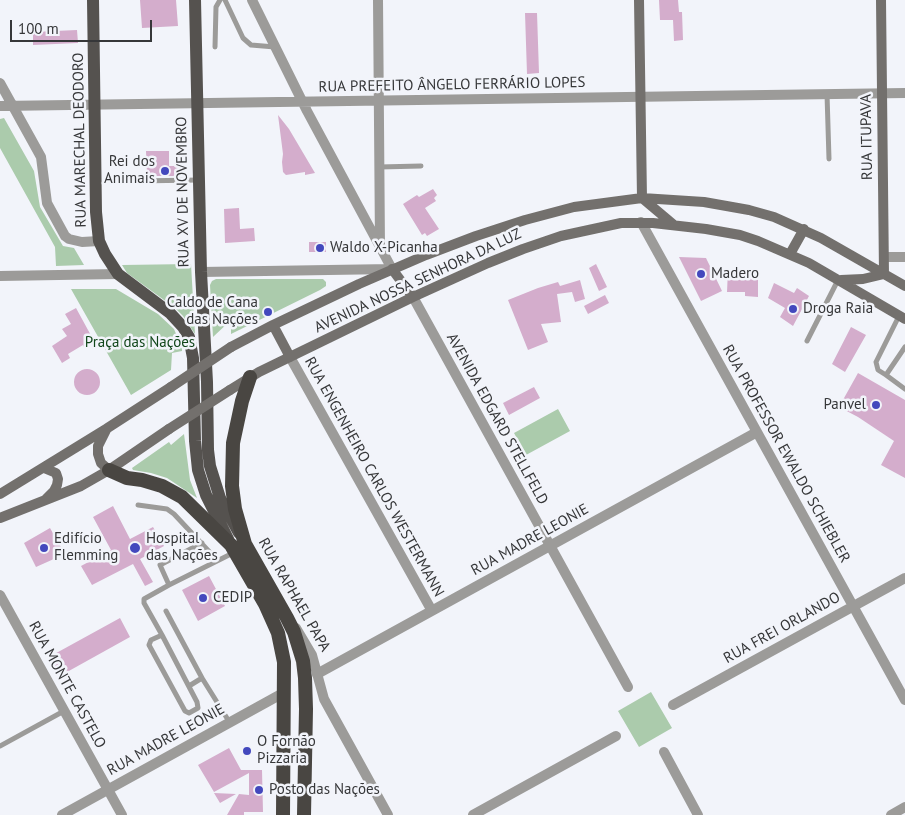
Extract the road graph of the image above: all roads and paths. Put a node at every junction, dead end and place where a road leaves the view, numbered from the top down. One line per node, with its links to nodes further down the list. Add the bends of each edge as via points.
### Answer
1 (93, 0): 19 (main road, RUA MARECHAL DEODORO)
2 (195, 0): 18 (main road, RUA XV DE NOVEMBRO)
3 (220, 0): 9 (lane, via 216,7)
4 (225, 0): 10 (lane, via 243,38 251,46)
5 (252, 0): 10 (street)
6 (378, 0): 16 (street)
7 (639, 0): 15 (main road)
8 (881, 0): 13 (main road, RUA ITUPAVA)
9 (215, 47)
10 (275, 47): 17 (street)
11 (0, 83): 21 (street)
12 (905, 92): 13 (street, RUA PREFEITO ÂNGELO FERRÁRIO LOPES)
13 (882, 93): 14 (street, RUA PREFEITO ÂNGELO FERRÁRIO LOPES); 34 (main road, RUA ITUPAVA)
14 (827, 94): 15 (street, RUA PREFEITO ÂNGELO FERRÁRIO LOPES); 22 (lane)
15 (641, 98): 16 (street, RUA PREFEITO ÂNGELO FERRÁRIO LOPES); 27 (main road)
16 (379, 101): 17 (street, RUA PREFEITO ÂNGELO FERRÁRIO LOPES); 24 (street)
17 (302, 102): 18 (street, RUA PREFEITO ÂNGELO FERRÁRIO LOPES); 32 (street)
18 (198, 103): 19 (street, RUA PREFEITO ÂNGELO FERRÁRIO LOPES); 25 (main road, RUA XV DE NOVEMBRO)
19 (95, 104): 21 (street, RUA PREFEITO ÂNGELO FERRÁRIO LOPES); 31 (main road, RUA MARECHAL DEODORO, via 96,212)
20 (0, 106): 21 (street, RUA PREFEITO ÂNGELO FERRÁRIO LOPES)
21 (12, 106): 31 (street, via 41,157 48,203 66,236 82,242)
22 (829, 159)
23 (421, 166): 24 (lane)
24 (379, 167): 32 (street)
25 (199, 180): 26 (lane); 37 (main road, RUA XV DE NOVEMBRO)
26 (135, 181)
27 (642, 198): 29 (main road); 30 (main road, AVENIDA NOSSA SENHORA DA LUZ, via 728,206 774,217); 36 (main road, AVENIDA NOSSA SENHORA DA LUZ, via 574,207 525,220)
28 (641, 222): 29 (main road, AVENIDA NOSSA SENHORA DA LUZ); 43 (main road, AVENIDA NOSSA SENHORA DA LUZ, via 606,226 539,243); 55 (street, RUA PROFESSOR EWALDO SCHIEBLER)
29 (674, 225): 33 (main road, AVENIDA NOSSA SENHORA DA LUZ, via 740,235)
30 (804, 229): 33 (main road); 39 (main road, AVENIDA NOSSA SENHORA DA LUZ)
31 (100, 241): 38 (main road, RUA MARECHAL DEODORO)
32 (380, 248): 36 (street)
33 (790, 254): 41 (main road, AVENIDA NOSSA SENHORA DA LUZ)
34 (884, 257): 35 (street); 39 (main road, RUA ITUPAVA)
35 (905, 257)
36 (392, 270): 37 (street); 43 (main road); 45 (main road, AVENIDA NOSSA SENHORA DA LUZ)
37 (201, 272): 51 (main road, RUA XV DE NOVEMBRO)
38 (118, 274): 40 (street); 53 (main road, RUA MARECHAL DEODORO, via 170,313 183,327 191,346)
39 (884, 274): 41 (main road); 42 (main road, AVENIDA NOSSA SENHORA DA LUZ)
40 (0, 276)
41 (838, 280): 44 (main road, AVENIDA NOSSA SENHORA DA LUZ); 46 (lane)
42 (905, 286)
43 (412, 297): 48 (main road, AVENIDA NOSSA SENHORA DA LUZ); 63 (street, AVENIDA EDGARD STELLFELD)
44 (902, 317): 49 (lane, via 876,362 878,370)
45 (273, 325): 48 (main road); 54 (main road, AVENIDA NOSSA SENHORA DA LUZ, bridge, via 231,347)
46 (807, 341)
47 (905, 347): 49 (lane)
48 (290, 357): 50 (main road, AVENIDA NOSSA SENHORA DA LUZ); 71 (street, RUA ENGENHEIRO CARLOS WESTERMANN)
49 (886, 375): 52 (lane)
50 (250, 378): 57 (main road, AVENIDA NOSSA SENHORA DA LUZ, bridge); 64 (highway, via 237,422 231,466)
51 (207, 382): 64 (main road, RUA RAPHAEL PAPA, via 210,466)
52 (905, 389)
53 (194, 391): 64 (main road, RUA RAPHAEL PAPA, via 196,456 201,481 211,508)
54 (106, 429): 56 (main road, AVENIDA NOSSA SENHORA DA LUZ); 57 (main road, via 98,454)
55 (756, 432): 63 (street, RUA MADRE LEONIE); 69 (street, RUA PROFESSOR EWALDO SCHIEBLER)
56 (44, 468): 58 (main road, AVENIDA NOSSA SENHORA DA LUZ); 59 (main road, via 56,473 58,479 54,491)
57 (109, 470): 59 (main road, AVENIDA NOSSA SENHORA DA LUZ, via 81,486); 64 (highway, via 173,491)
58 (0, 494)
59 (43, 501): 61 (main road, AVENIDA NOSSA SENHORA DA LUZ)
60 (138, 505): 62 (lane, via 167,509)
61 (0, 518)
62 (202, 544): 65 (lane); 67 (lane, via 160,565)
63 (550, 546): 71 (street, RUA MADRE LEONIE); 77 (street, AVENIDA EDGARD STELLFELD)
64 (237, 547): 65 (lane); 72 (highway, RUA RAPHAEL PAPA); 78 (highway, RUA RAPHAEL PAPA, via 278,632)
65 (217, 560): 67 (lane)
66 (905, 578): 69 (street, RUA FREI ORLANDO)
67 (169, 584): 73 (lane, via 144,599)
68 (0, 595): 83 (street, RUA MONTE CASTELO)
69 (853, 606): 80 (street, RUA PROFESSOR EWALDO SCHIEBLER); 81 (street, RUA FREI ORLANDO)
70 (166, 611): 75 (lane)
71 (432, 611): 74 (street, RUA MADRE LEONIE)
72 (287, 618): 74 (street, RUA RAPHAEL PAPA, via 307,645); 82 (highway, via 303,662)
73 (162, 634): 76 (lane); 76 (lane, via 151,640 149,645 189,713 198,708)
74 (317, 674): 79 (street, RUA RAPHAEL PAPA)
75 (202, 678): 76 (lane); 84 (lane)
76 (189, 686)
77 (628, 687)
78 (285, 692): 84 (street, RUA MADRE LEONIE); 92 (highway, RUA RAPHAEL PAPA)
79 (324, 699): 82 (street, via 306,702); 94 (street, RUA RAPHAEL PAPA)
80 (905, 700)
81 (673, 705)
82 (306, 708): 93 (highway)
83 (64, 710): 86 (lane); 88 (street, RUA MONTE CASTELO)
84 (230, 723): 88 (street, RUA MADRE LEONIE)
85 (616, 736): 95 (street)
86 (0, 746)
87 (664, 752): 96 (street)
88 (108, 790): 90 (street, RUA MADRE LEONIE); 91 (street, RUA MONTE CASTELO)
89 (905, 807): 97 (street)
90 (62, 815)
91 (122, 815)
92 (283, 815)
93 (304, 815)
94 (388, 815)
95 (473, 815)
96 (698, 815)
97 (891, 815)

